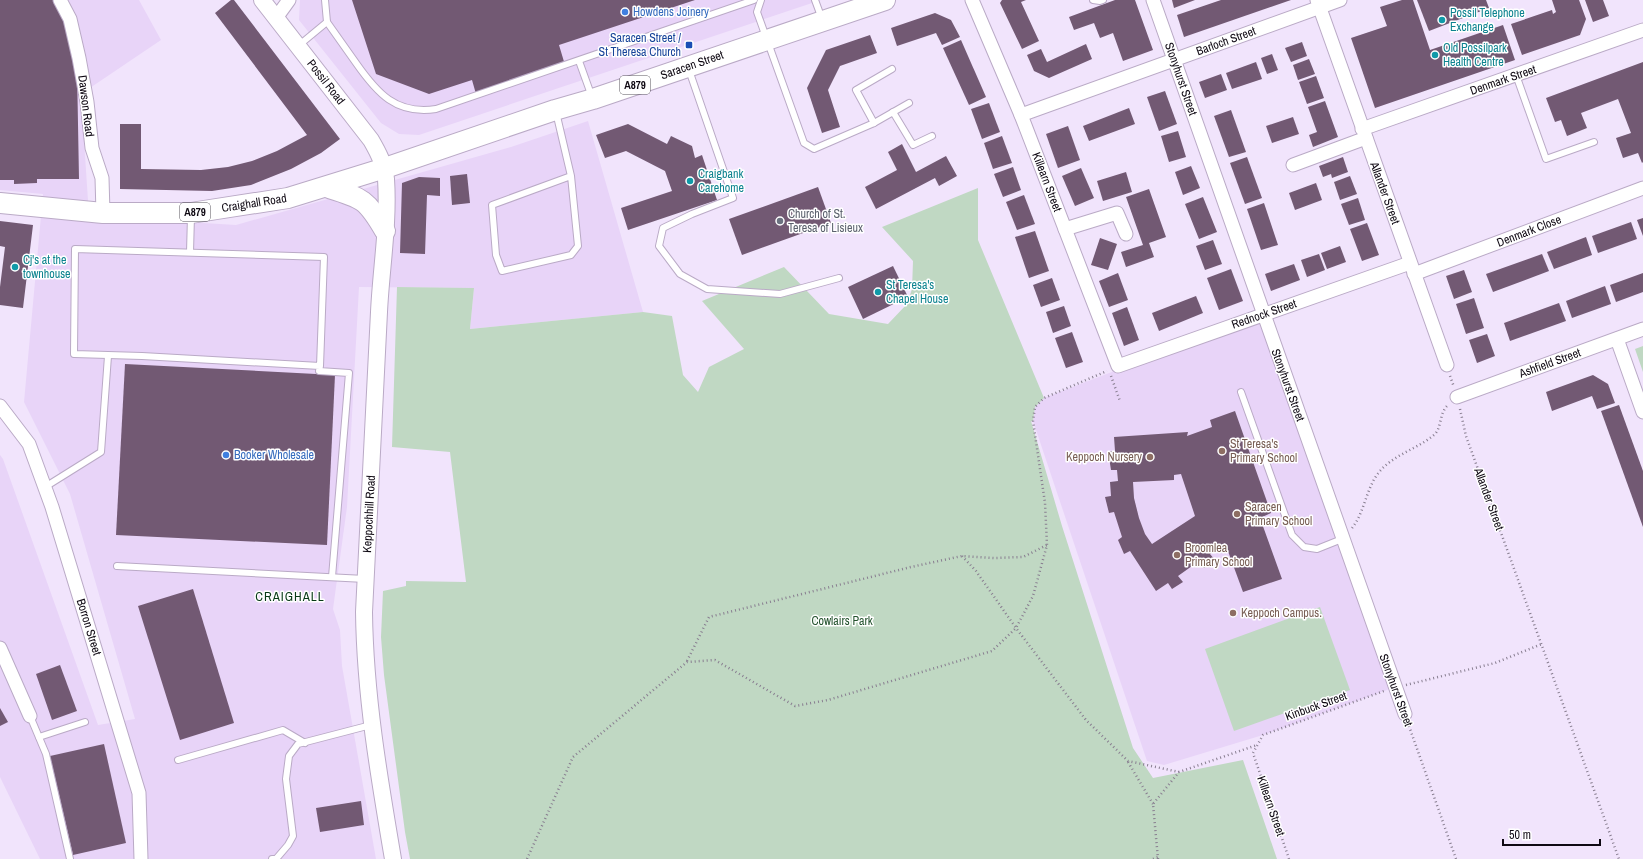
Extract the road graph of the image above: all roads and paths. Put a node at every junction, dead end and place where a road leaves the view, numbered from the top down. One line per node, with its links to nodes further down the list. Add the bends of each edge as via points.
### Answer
1 (60, 0): 41 (street, Dawson Road, via 70,19 79,58 92,148 102,178)
2 (262, 0): 15 (street, Possil Road)
3 (289, 0): 15 (street)
4 (324, 0): 17 (lane)
5 (754, 0): 22 (lane)
6 (761, 0): 19 (lane, via 757,12)
7 (815, 0): 16 (lane)
8 (885, 0): 16 (main road, Saracen Street / A879)
9 (972, 0): 30 (street, Killearn Street)
10 (1093, 0): 11 (lane)
11 (1103, 0)
12 (1153, 0): 21 (street, Stonyhurst Street)
13 (1340, 0): 14 (street, Barloch Street)
14 (1318, 4): 21 (street, Barloch Street); 32 (street, Allander Street)
15 (276, 18): 20 (street, Possil Road)
16 (822, 21): 19 (main road, Saracen Street / A879)
17 (328, 22): 20 (lane); 22 (lane, via 381,95 394,103 416,110 436,109)
18 (1643, 30): 25 (street, Denmark Street)
19 (768, 40): 23 (main road, Saracen Street / A879); 31 (lane, via 804,143 814,149)
20 (298, 46): 36 (street, Possil Road, via 371,140)
21 (1174, 60): 30 (street, Barloch Street); 49 (street, Stonyhurst Street)
22 (580, 61): 26 (lane)
23 (688, 66): 26 (main road, Saracen Street / A879); 48 (lane, via 732,198 663,228 659,246 680,274 707,290 780,294)
24 (892, 69): 31 (lane, via 856,90)
25 (1516, 76): 32 (street, Denmark Street); 34 (lane, via 1546,159)
26 (593, 99): 28 (main road, Saracen Street / A879)
27 (909, 103): 29 (lane)
28 (555, 110): 36 (main road, Saracen Street / A879); 37 (lane)
29 (893, 112): 31 (lane); 33 (lane, via 913,146)
30 (1021, 115): 43 (street, Killearn Street)
31 (874, 123)
32 (1364, 133): 35 (street); 47 (street, Allander Street)
33 (932, 136)
34 (1594, 142)
35 (1293, 165)
36 (384, 168): 38 (main road, Craighall Road / A879); 44 (street, Keppochhill Road)
37 (571, 176): 37 (lane, via 578,246 571,255 502,271 496,255 492,205)
38 (326, 187): 42 (main road, Craighall Road / A879, via 288,198); 44 (main road, via 364,201)
39 (1643, 188): 47 (street, Denmark Close)
40 (0, 203): 41 (main road, Craighall Road / A879)
41 (103, 213): 42 (main road, Craighall Road / A879)
42 (191, 213): 46 (lane)
43 (1065, 229): 45 (street, via 1117,213); 54 (street, Killearn Street)
44 (385, 231): 67 (street, Keppochhill Road)
45 (1126, 234)
46 (190, 252): 52 (lane, via 75,249 74,354); 53 (lane, via 324,257)
47 (1412, 269): 49 (street, Rednock Street); 55 (street, Allander Street)
48 (839, 278)
49 (1262, 314): 54 (street, Rednock Street); 62 (street, Stonyhurst Street)
50 (1643, 329): 51 (street, Ashfield Street)
51 (1617, 339): 57 (street, Ashfield Street); 60 (street)
52 (108, 356): 53 (lane); 61 (lane, via 101,452)
53 (320, 366): 66 (lane, via 319,371 349,373)
54 (1118, 366)
55 (1447, 366): 57 (path, Allander Street)
56 (1241, 392): 62 (lane, via 1292,535 1304,547 1317,549)
57 (1457, 397): 62 (path, via 1444,408 1435,434 1394,458 1380,471 1353,526); 69 (path, Allander Street, via 1466,436)
58 (1120, 401): 63 (path, via 1109,370 1044,398 1035,407 1033,421 1045,503)
59 (0, 406): 61 (street, Borron Street, via 29,444)
60 (1643, 412)
61 (45, 487): 87 (street, Borron Street, via 139,793)
62 (1342, 539): 72 (street, Stonyhurst Street)
63 (1047, 545): 64 (path, via 1023,557); 68 (path, via 1033,596)
64 (962, 556): 68 (path, via 976,571); 71 (path, via 709,617)
65 (117, 566): 66 (lane)
66 (332, 577): 67 (lane)
67 (366, 579): 76 (street, Keppochhill Road, via 364,644)
68 (1016, 628): 71 (path, via 992,651 828,700 795,706 714,660); 82 (path, via 1086,720)
69 (1542, 644): 72 (path, Kinbuck Street, via 1495,663); 94 (path, Allander Street)
70 (0, 648): 74 (street)
71 (687, 662): 90 (path, via 573,757)
72 (1395, 687): 73 (street, Stonyhurst Street); 79 (path, Kinbuck Street, via 1263,735)
73 (1405, 714): 93 (path, Stonyhurst Street)
74 (30, 716): 77 (lane)
75 (85, 722): 77 (lane)
76 (372, 724): 78 (lane); 89 (street, Keppochhill Road)
77 (39, 737): 86 (lane, via 46,754)
78 (301, 743): 81 (lane, via 283,730); 88 (lane, via 289,756 286,779 293,836 276,859)
79 (1258, 745): 80 (path, Kinbuck Street); 83 (path)
80 (1253, 753): 92 (path, Killearn Street)
81 (178, 760)
82 (1128, 761): 83 (path); 84 (path)
83 (1179, 772): 84 (path)
84 (1153, 804): 85 (path)
85 (1158, 858): 91 (path)
86 (70, 859)
87 (141, 859)
88 (272, 859)
89 (392, 859)
90 (527, 859)
91 (1153, 859)
92 (1289, 859)
93 (1456, 859)
94 (1619, 859)

